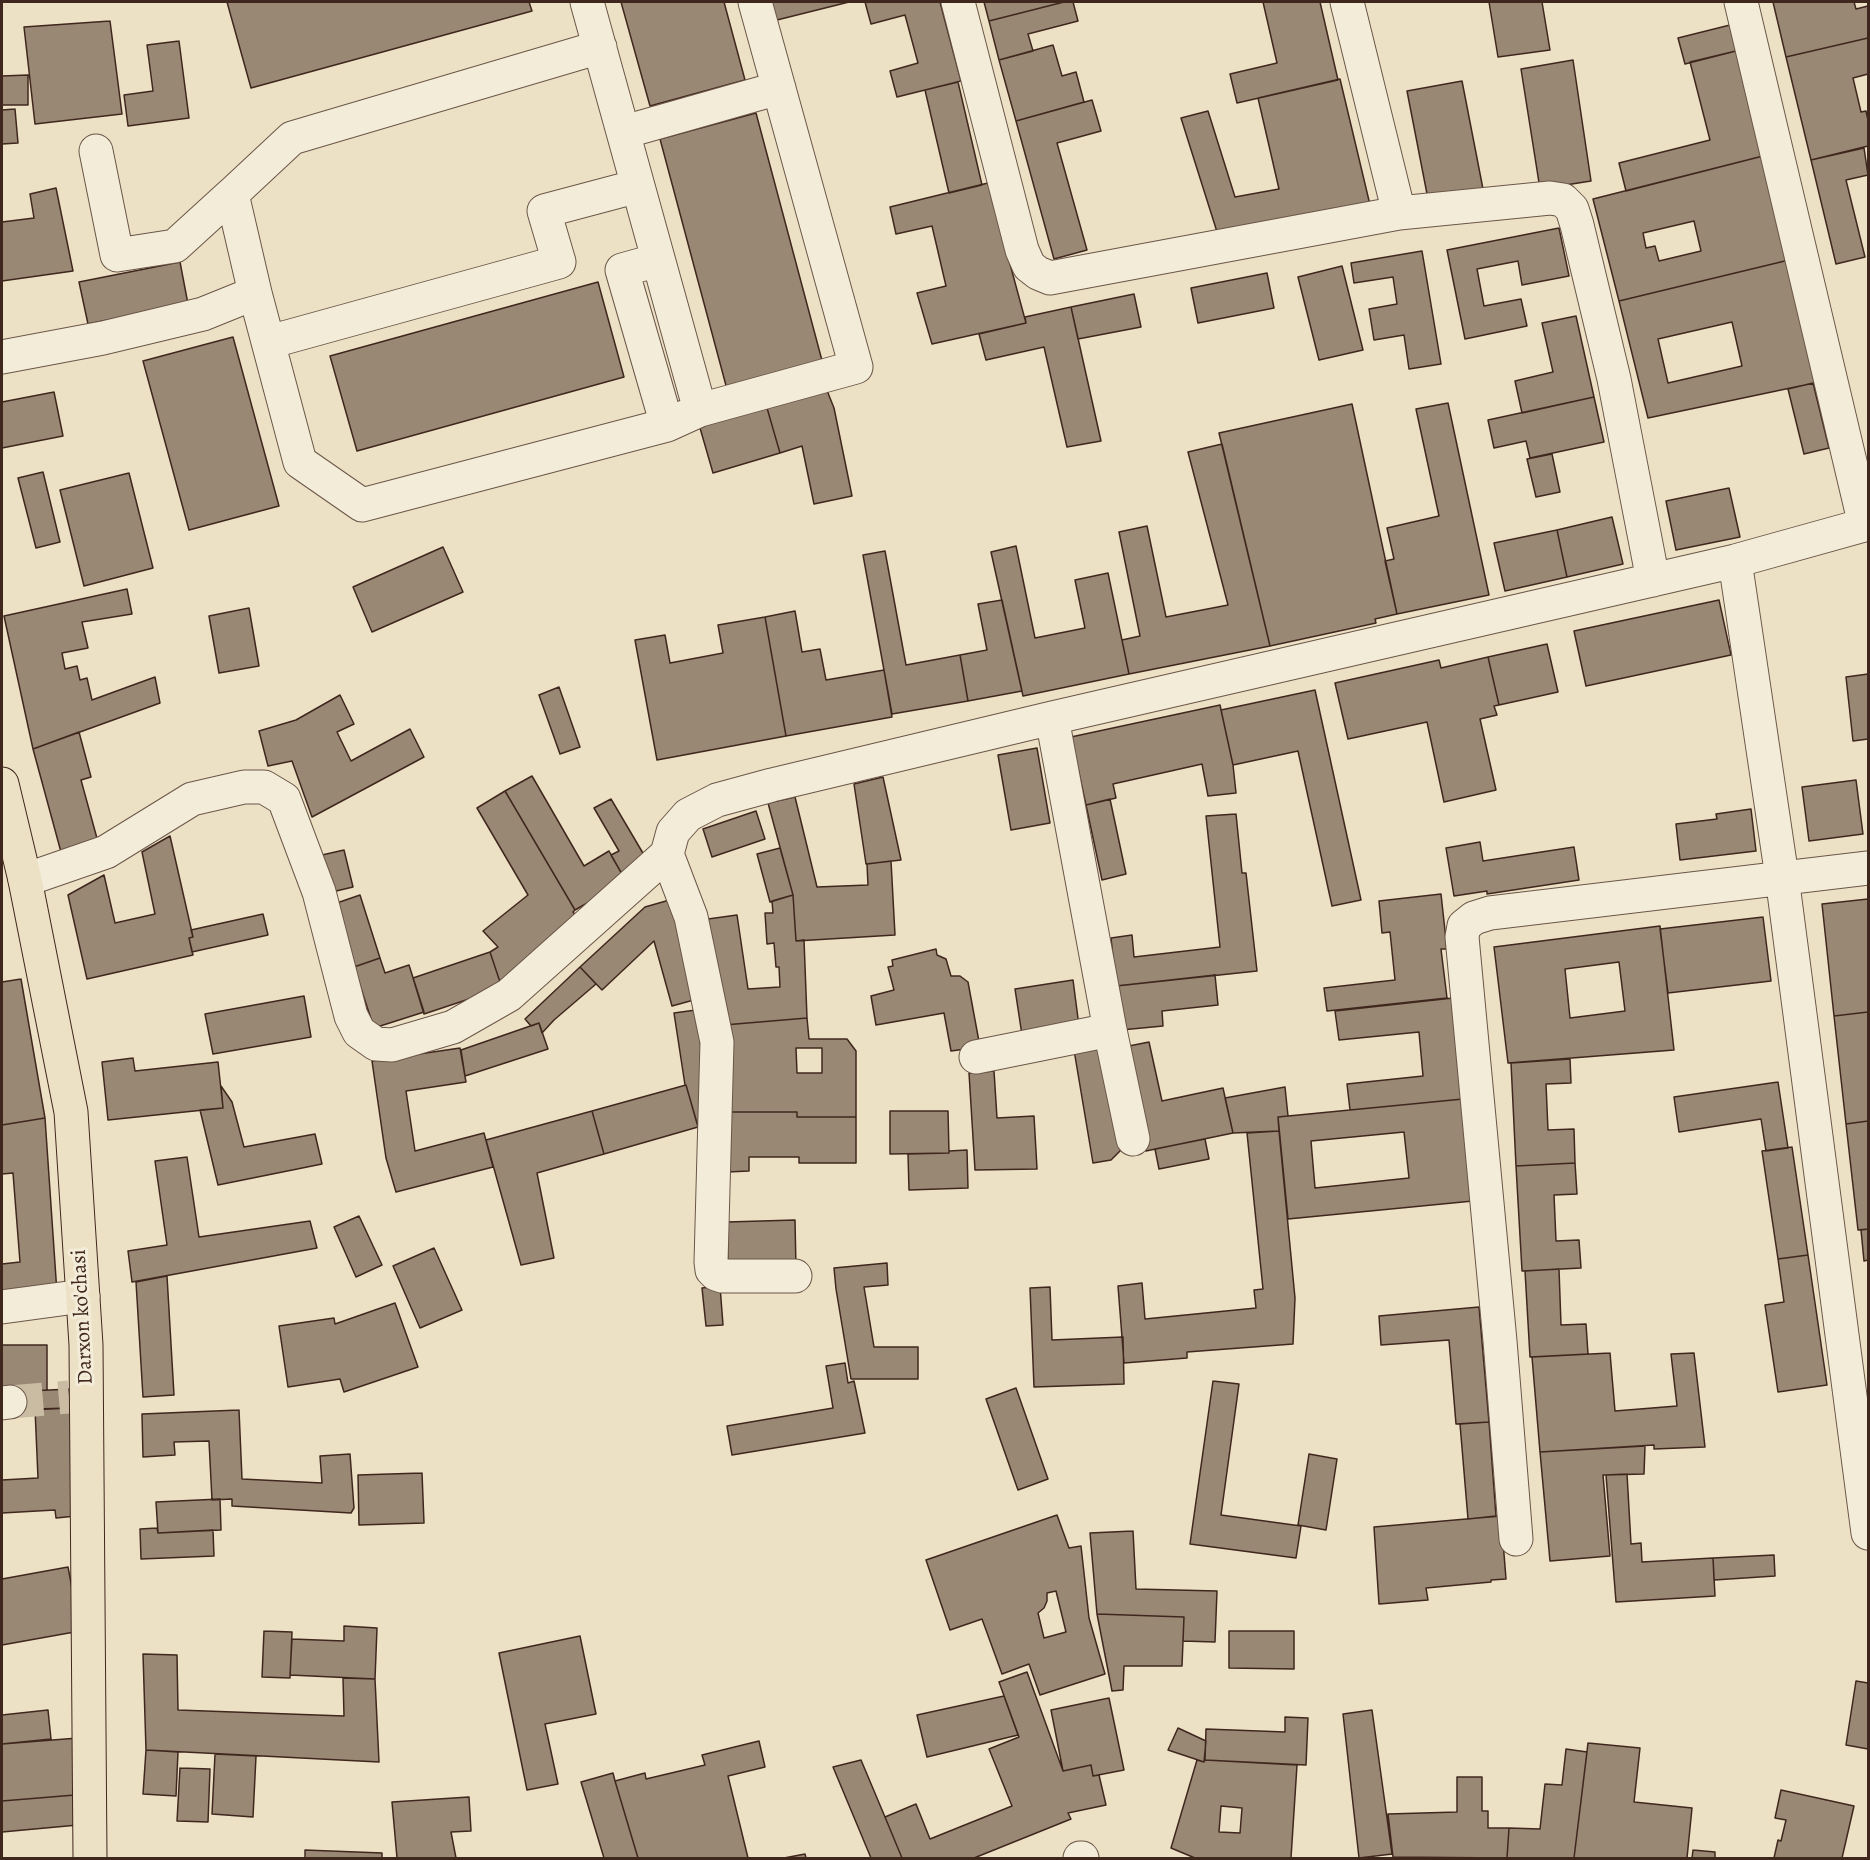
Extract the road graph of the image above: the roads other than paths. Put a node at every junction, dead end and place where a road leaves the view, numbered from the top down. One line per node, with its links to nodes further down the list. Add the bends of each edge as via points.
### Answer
1 (587, 2): 6 (lane)
2 (755, 2): 7 (lane)
3 (958, 2): 12 (lane, via 1022,250 1029,266 1038,273 1050,278 1068,276)
4 (1347, 2): 12 (lane)
5 (1741, 2): 19 (lane)
6 (600, 47): 8 (lane); 11 (lane, via 292,138)
7 (779, 88): 8 (lane); 17 (lane, via 856,367)
8 (624, 132): 10 (lane)
9 (96, 151): 11 (lane, via 117,255 175,246)
10 (638, 186): 13 (lane); 15 (lane, via 544,211 559,262)
11 (232, 194): 14 (lane)
12 (1399, 213): 21 (lane, via 1550,198 1563,200 1572,209 1614,379)
13 (658, 260): 17 (lane); 18 (lane, via 622,270)
14 (255, 293): 15 (lane); 16 (lane, via 203,314)
15 (268, 342): 18 (lane, via 300,462 362,505)
16 (2, 357)
17 (700, 410): 18 (lane)
18 (667, 425)
19 (1867, 525): 20 (lane)
20 (1735, 561): 21 (lane); 26 (lane)
21 (1653, 580): 22 (lane)
22 (1053, 718): 24 (lane, via 717,800 688,815 673,832); 28 (lane)
23 (2, 783): 27 (main road, Darxon ko'chasi)
24 (667, 854): 27 (lane, via 509,995 453,1027 392,1045 376,1044 359,1032 351,1016 320,892 284,799 264,787 244,787 192,799 106,852); 31 (lane, via 690,917 717,1042 712,1270 722,1276)
25 (1869, 868): 26 (lane)
26 (1782, 878): 34 (lane); 35 (lane, via 1490,913 1464,926)
27 (25, 880): 32 (main road, Darxon ko'chasi, via 71,1112)
28 (1110, 1030): 29 (lane); 30 (lane)
29 (976, 1057)
30 (1133, 1139)
31 (795, 1276)
32 (83, 1296): 33 (lane); 36 (main road, Darxon ko'chasi, via 78,1396)
33 (2, 1307)
34 (1869, 1533)
35 (1516, 1539)
36 (90, 1858)

